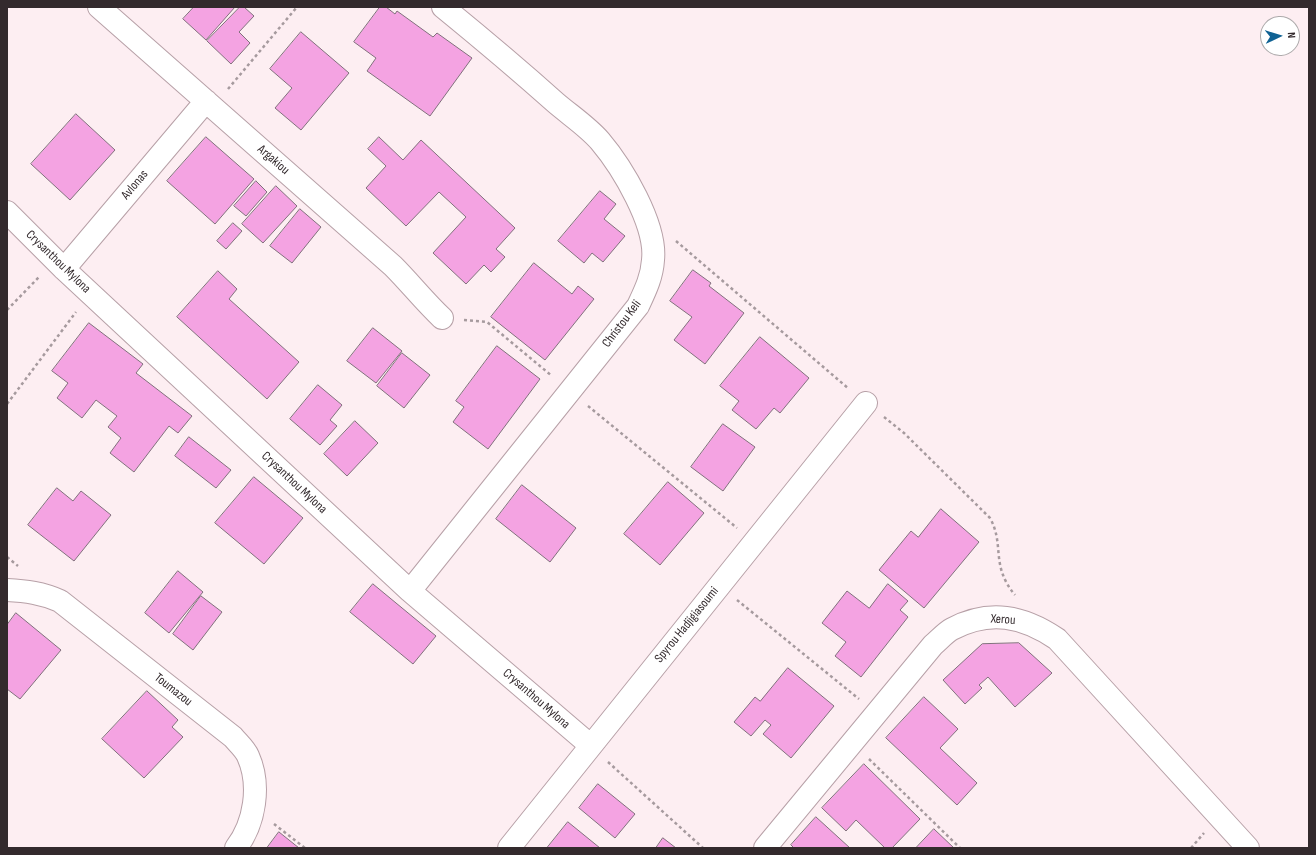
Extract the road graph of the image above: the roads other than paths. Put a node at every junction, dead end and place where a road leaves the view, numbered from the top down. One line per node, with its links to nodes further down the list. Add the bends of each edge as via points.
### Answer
1 (99, 7): 3 (street, Argakiou)
2 (442, 7): 9 (street, Christou Keli, via 509,60 599,141 625,179 645,215 652,235 654,260 650,281 638,306)
3 (209, 104): 5 (street, Avlonas); 6 (street, Argakiou, via 393,266)
4 (7, 212): 5 (street, Crysanthou Mylona)
5 (60, 264): 9 (street, Crysanthou Mylona)
6 (442, 318)
7 (866, 403): 10 (street, Spyrou Hadjigiasoumi)
8 (7, 590): 11 (street, Toumazou, via 29,591 60,601 233,737 248,755 256,794 241,842)
9 (410, 591): 10 (street, Crysanthou Mylona)
10 (590, 745): 12 (street, Spyrou Hadjigiasoumi)
11 (236, 848)
12 (509, 848)
13 (765, 848): 14 (street, Xerou, via 933,645 952,629 993,616 1016,619 1038,626 1057,639)
14 (1248, 848)

